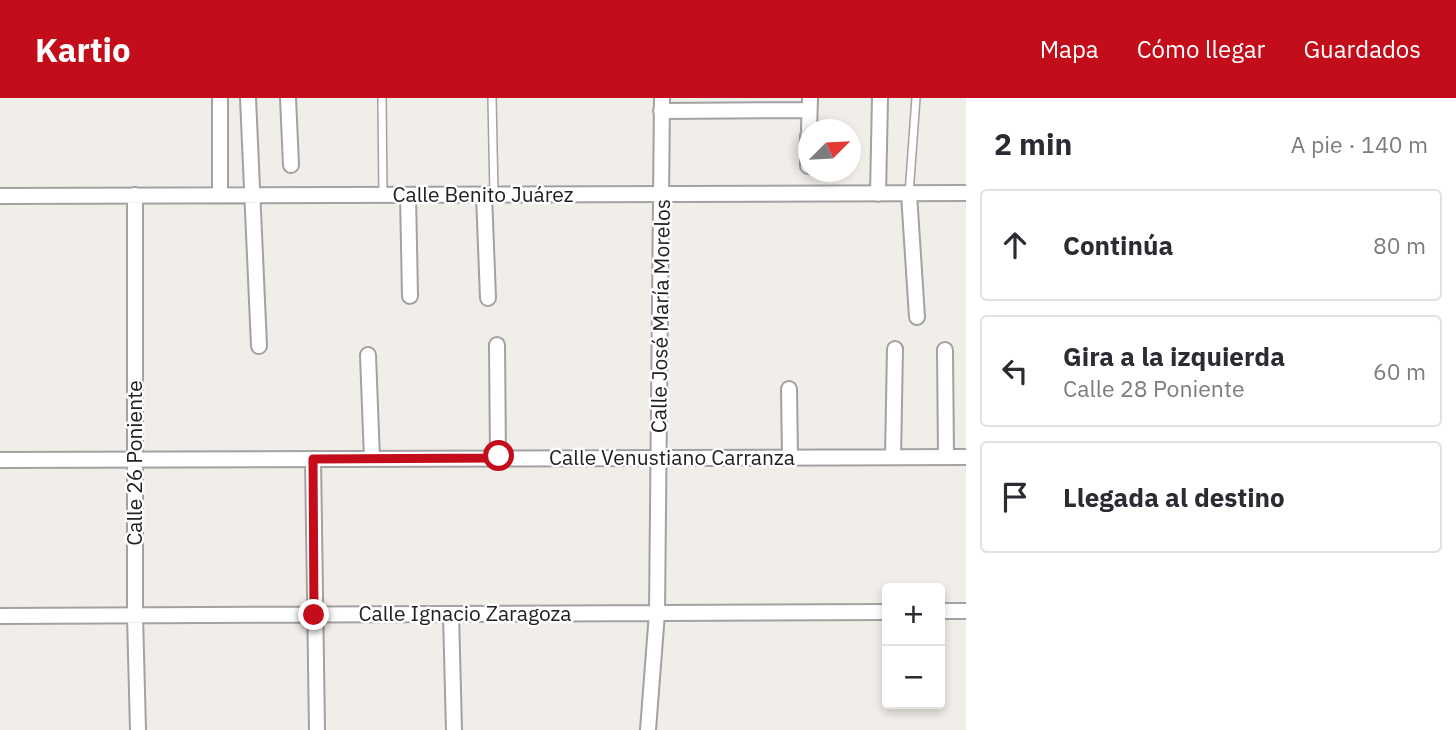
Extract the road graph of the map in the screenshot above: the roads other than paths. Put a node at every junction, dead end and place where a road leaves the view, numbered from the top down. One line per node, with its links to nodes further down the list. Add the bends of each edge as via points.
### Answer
1 (220, 98): 16 (street)
2 (248, 98): 17 (street)
3 (288, 98): 10 (street)
4 (382, 98): 18 (lane)
5 (492, 98): 20 (lane)
6 (880, 98): 13 (street)
7 (916, 98): 14 (lane)
8 (810, 104): 9 (street, Calle José María Morelos)
9 (662, 105): 12 (street, Calle José María Morelos)
10 (291, 165)
11 (966, 193): 14 (street, Calle Benito Juárez)
12 (662, 194): 13 (street, Calle Benito Juárez); 20 (street, Calle Benito Juárez); 36 (street, Calle José María Morelos)
13 (877, 194): 14 (street, Calle Benito Juárez)
14 (909, 194): 24 (street)
15 (135, 195): 16 (street, Calle Benito Juárez); 21 (street, Calle Benito Juárez); 40 (street, Calle 26 Poniente)
16 (220, 195): 17 (street, Calle Benito Juárez)
17 (254, 195): 18 (street, Calle Benito Juárez); 26 (street)
18 (383, 195): 19 (street, Calle Benito Juárez)
19 (408, 195): 20 (street, Calle Benito Juárez); 22 (street)
20 (489, 195): 23 (street)
21 (0, 196)
22 (410, 296)
23 (488, 298)
24 (917, 317)
25 (497, 345): 35 (street)
26 (259, 346)
27 (895, 348): 32 (street)
28 (945, 351): 33 (street)
29 (368, 355): 38 (street)
30 (789, 389): 31 (street)
31 (790, 457): 32 (street, Calle Venustiano Carranza); 36 (street, Calle Venustiano Carranza)
32 (893, 457): 33 (street, Calle Venustiano Carranza)
33 (946, 457): 34 (street, Calle Venustiano Carranza)
34 (966, 457)
35 (498, 458): 36 (street, Calle Venustiano Carranza); 38 (street, Calle Venustiano Carranza)
36 (659, 458): 44 (street, Calle José María Morelos)
37 (313, 459): 38 (street, Calle Venustiano Carranza); 40 (street, Calle Venustiano Carranza); 46 (street)
38 (372, 459)
39 (0, 460): 40 (street, Calle Venustiano Carranza)
40 (135, 460): 47 (street, Calle 26 Poniente)
41 (945, 611): 42 (street)
42 (966, 611)
43 (882, 612): 44 (street, Calle Ignacio Zaragoza)
44 (657, 613): 45 (street, Calle Ignacio Zaragoza); 52 (street, Calle José María Morelos)
45 (451, 614): 46 (street, Calle Ignacio Zaragoza); 51 (street)
46 (314, 615): 47 (street, Calle Ignacio Zaragoza); 50 (street)
47 (135, 616): 48 (street, Calle Ignacio Zaragoza); 49 (street, Calle 26 Poniente)
48 (0, 617)
49 (138, 730)
50 (317, 730)
51 (454, 730)
52 (648, 730)

